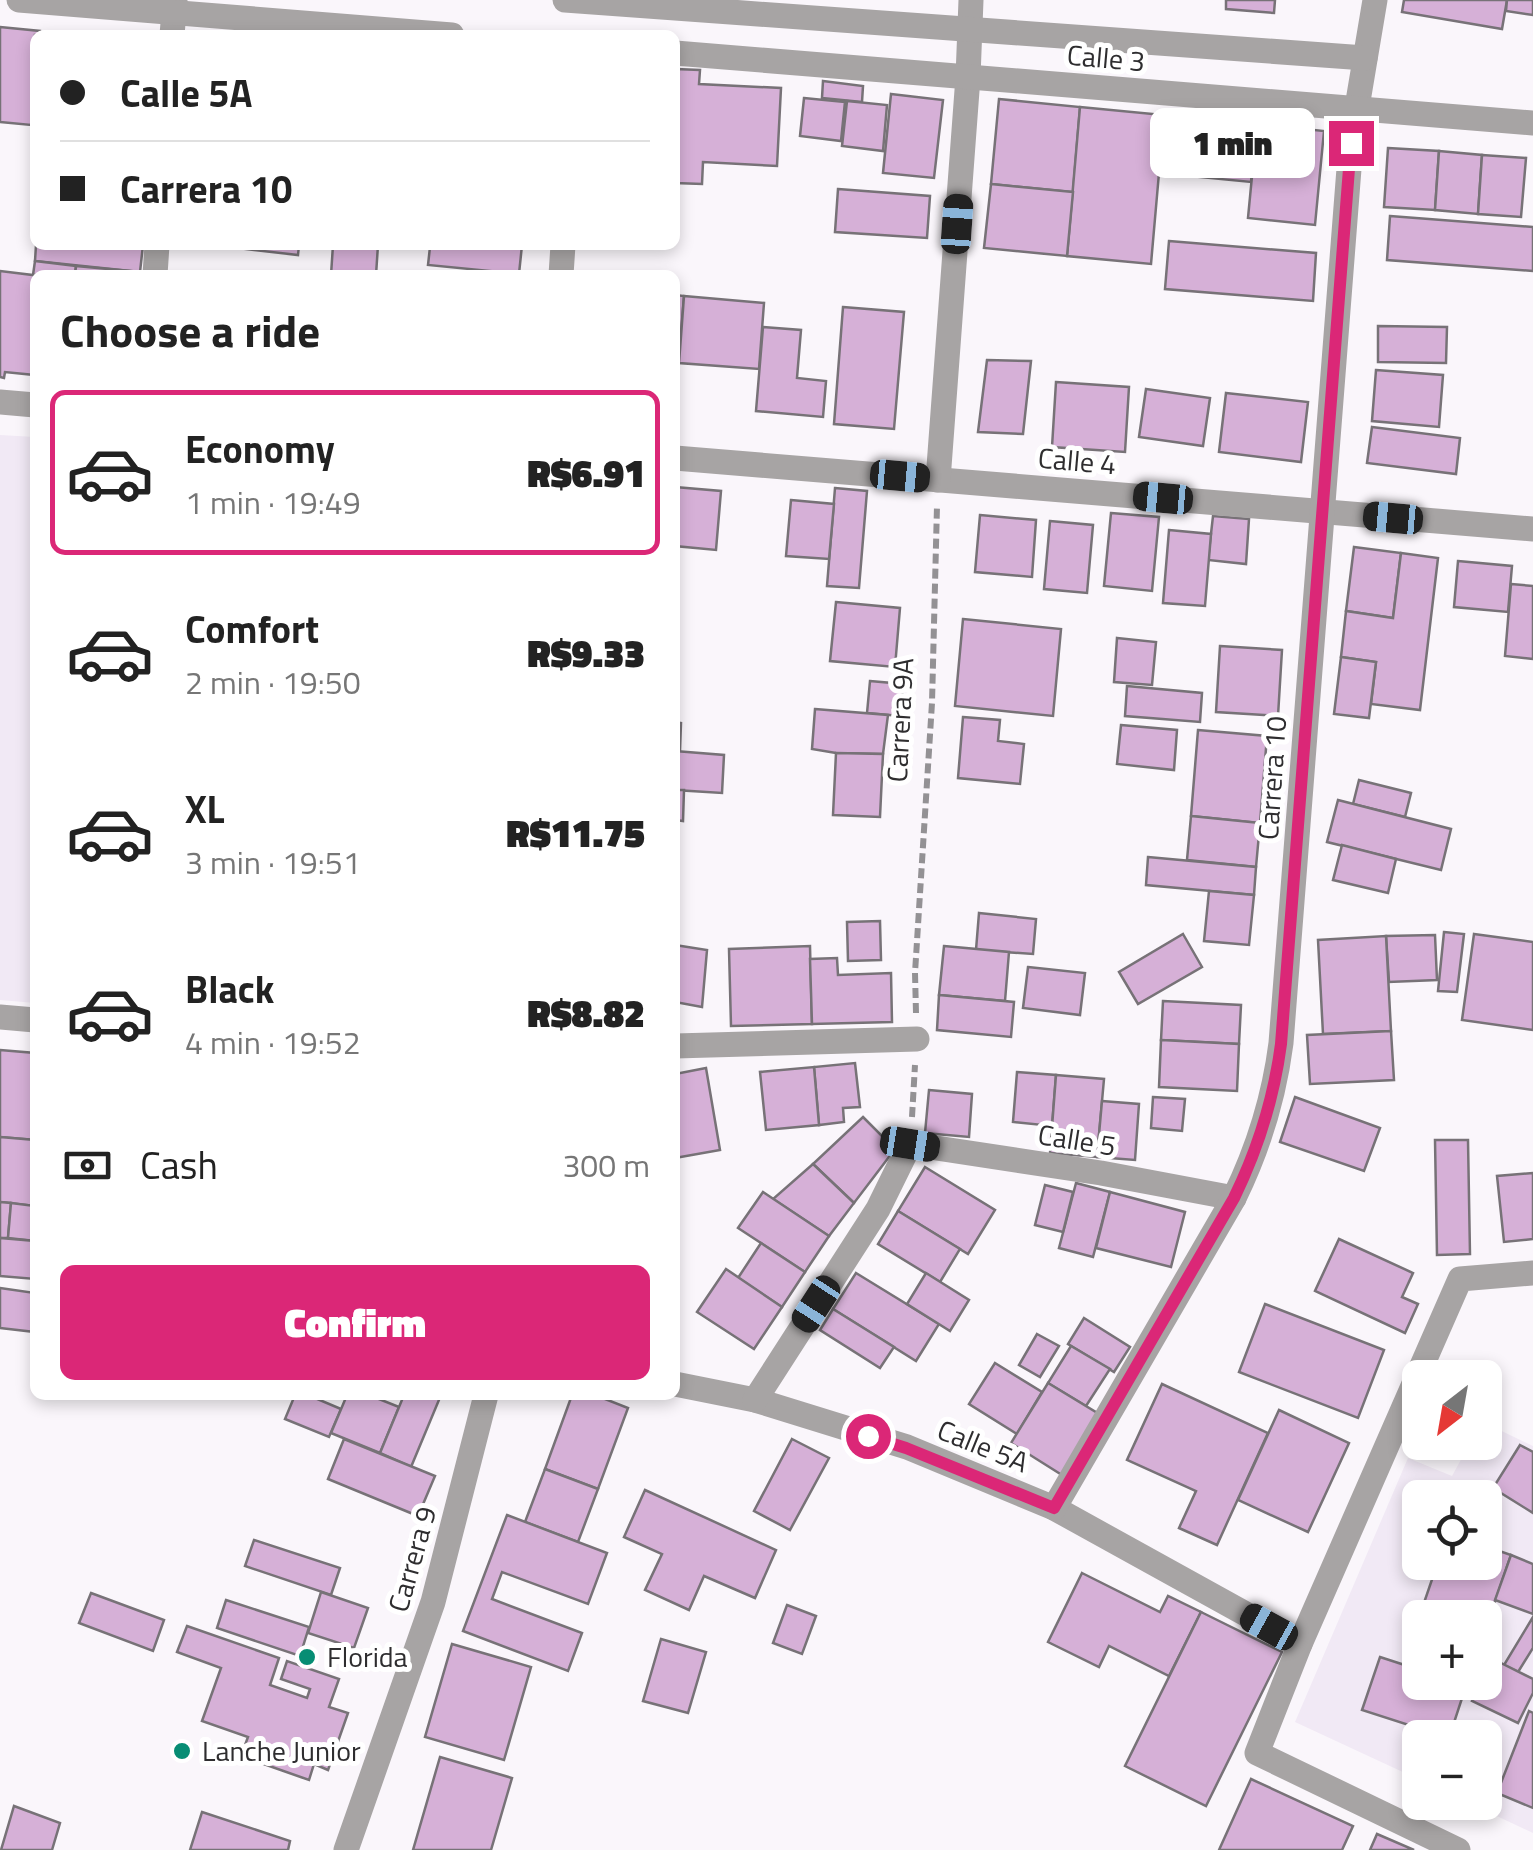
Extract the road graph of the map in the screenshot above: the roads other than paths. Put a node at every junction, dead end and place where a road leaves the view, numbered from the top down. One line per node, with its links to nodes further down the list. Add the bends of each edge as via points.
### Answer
1 (19, 0): 6 (street)
2 (566, 0): 5 (street, Calle 3)
3 (971, 0): 7 (street)
4 (1375, 0): 10 (street, Carrera 10)
5 (613, 2): 7 (street, Calle 3)
6 (173, 16): 8 (street)
7 (969, 29): 10 (street, Calle 3); 11 (street)
8 (379, 30)
9 (680, 53): 11 (street, Calle 3)
10 (1366, 58): 12 (street, Carrera 10)
11 (968, 77): 12 (street, Calle 3); 17 (street)
12 (1356, 108): 13 (street, Calle 3); 18 (street, Carrera 10)
13 (1533, 123)
14 (0, 402): 15 (street)
15 (30, 404)
16 (680, 458): 17 (street, Calle 4)
17 (938, 480): 18 (street, Calle 4)
18 (1322, 512): 19 (street, Calle 4); 24 (street, Carrera 10, via 1277,1075 1252,1162)
19 (1533, 529)
20 (0, 1017): 21 (street)
21 (30, 1020)
22 (916, 1039): 23 (street)
23 (680, 1046)
24 (1234, 1198): 28 (street, Calle 5, via 910,1144 878,1209); 29 (street, Carrera 10)
25 (1533, 1273): 30 (street, via 1460,1279)
26 (680, 1385): 28 (street, Calle 5A)
27 (485, 1400): 31 (street, Carrera 9, via 433,1602)
28 (755, 1400): 29 (street, Calle 5A, via 906,1448)
29 (1054, 1508): 30 (street, Calle 5A)
30 (1300, 1644): 32 (street, via 1258,1754)
31 (346, 1850)
32 (1458, 1850)

